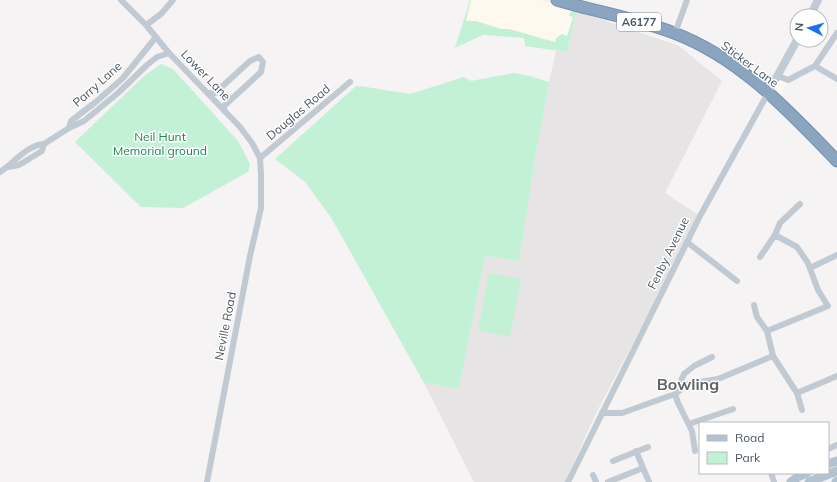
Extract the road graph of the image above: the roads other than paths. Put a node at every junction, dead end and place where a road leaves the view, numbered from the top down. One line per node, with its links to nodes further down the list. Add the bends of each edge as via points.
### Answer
1 (121, 0): 5 (street, Lower Lane)
2 (173, 0): 5 (street)
3 (557, 0): 7 (highway, Sticker Lane / A6177)
4 (687, 0): 7 (street)
5 (146, 26): 8 (street, Lower Lane)
6 (837, 32): 11 (street)
7 (675, 33): 16 (highway, Sticker Lane / A6177, via 718,54)
8 (156, 38): 10 (street, Lower Lane); 18 (street, Parry Lane, via 123,78 71,121)
9 (793, 48): 12 (street, Fenby Avenue)
10 (169, 53): 15 (street, Lower Lane); 18 (street, Parry Lane, via 158,56 103,106 84,121)
11 (815, 66): 12 (street, via 788,80); 13 (street)
12 (778, 76): 16 (street, Fenby Avenue)
13 (837, 79)
14 (350, 82): 19 (street, Douglas Road)
15 (208, 93): 17 (street, Lower Lane); 17 (street, via 214,93 250,61 259,57 263,62 261,72 224,106)
16 (768, 93): 20 (highway, Sticker Lane / A6177); 25 (street, Fenby Avenue)
17 (224, 110): 19 (street, Lower Lane, via 240,126)
18 (69, 128): 21 (street, Parry Lane, via 44,144 42,151 19,165)
19 (260, 158): 22 (street, Lower Lane)
20 (837, 161)
21 (0, 172)
22 (261, 174): 49 (street, Neville Road, via 261,208)
23 (800, 204): 24 (street, via 780,223)
24 (775, 236): 27 (street); 28 (street, via 797,247)
25 (686, 242): 29 (street); 39 (street, Fenby Avenue)
26 (837, 256): 28 (street)
27 (760, 257)
28 (810, 268): 31 (street, via 818,290 828,306)
29 (737, 281)
30 (754, 305): 31 (street, via 757,317)
31 (767, 331): 32 (street)
32 (773, 356): 35 (street); 36 (street, via 718,378 688,384)
33 (712, 357): 36 (street, via 684,374)
34 (837, 376): 35 (street)
35 (797, 393): 38 (street)
36 (676, 394): 39 (street, via 622,413); 40 (street, via 678,404)
37 (733, 409): 40 (street)
38 (802, 410)
39 (602, 413): 50 (street, Fenby Avenue)
40 (689, 424): 43 (street)
41 (648, 446): 42 (street)
42 (636, 451): 44 (street); 45 (street)
43 (695, 451)
44 (613, 461)
45 (643, 468): 52 (street); 53 (street)
46 (837, 471): 55 (main road)
47 (804, 474): 54 (main road)
48 (593, 475): 51 (street)
49 (207, 482)
50 (568, 482)
51 (596, 482)
52 (608, 482)
53 (649, 482)
54 (791, 482)
55 (809, 482)

